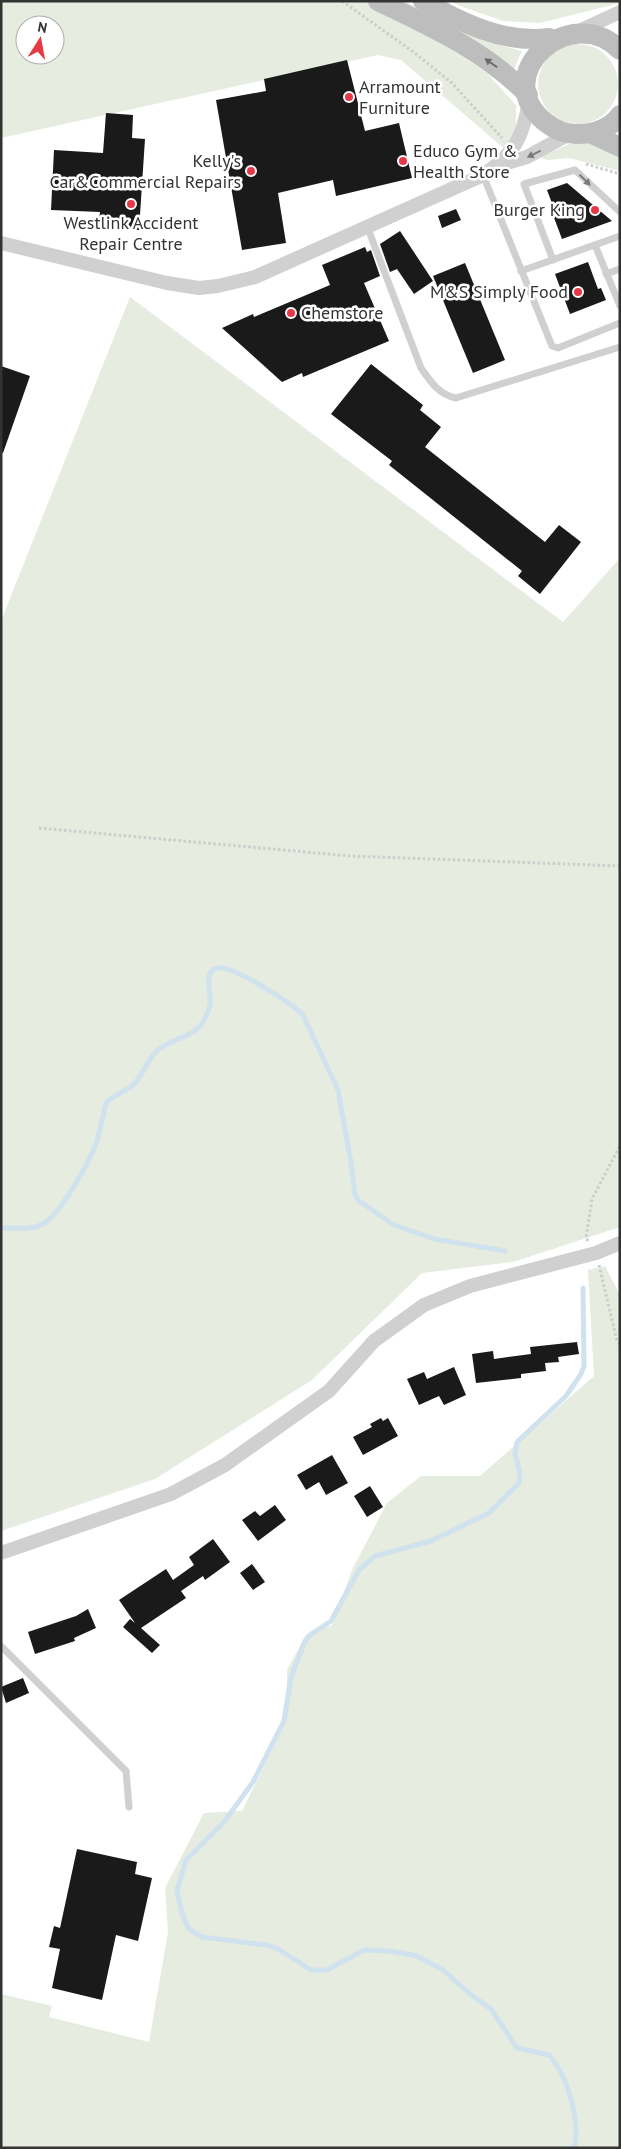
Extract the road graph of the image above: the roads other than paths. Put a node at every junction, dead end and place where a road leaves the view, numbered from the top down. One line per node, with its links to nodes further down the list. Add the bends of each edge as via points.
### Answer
1 (378, 1): 7 (main road, one-way to 1, via 490,61)
2 (423, 1): 5 (main road, via 499,36 532,40)
3 (620, 12): 4 (street)
4 (583, 29): 5 (main road, via 566,30); 6 (main road, via 599,33)
5 (549, 38): 7 (main road, via 536,50 528,66)
6 (620, 50)
7 (528, 98): 9 (main road, via 538,117 552,128); 12 (street, via 524,129 514,149)
8 (620, 115): 10 (main road, via 606,128)
9 (569, 134): 10 (main road); 12 (street, one-way to 12, via 527,158)
10 (592, 134): 11 (main road)
11 (620, 147)
12 (496, 166): 13 (street)
13 (483, 175): 15 (street); 21 (lane)
14 (620, 212): 19 (lane, one-way to 14, via 524,184 575,170)
15 (367, 226): 17 (street, via 255,277 199,288); 25 (lane, via 421,368 445,396 456,398)
16 (620, 236): 18 (lane)
17 (1, 243)
18 (595, 245): 19 (lane); 22 (lane)
19 (553, 260): 21 (lane)
20 (620, 269): 22 (lane)
21 (521, 271): 24 (lane, via 554,348)
22 (606, 274): 23 (lane)
23 (620, 306)
24 (620, 323)
25 (620, 347)
26 (620, 1243): 27 (street, via 596,1253 470,1286 424,1305 374,1342 329,1391 225,1465 171,1494)
27 (1, 1553)
28 (1, 1646): 29 (lane, via 126,1771)
29 (130, 1807)

